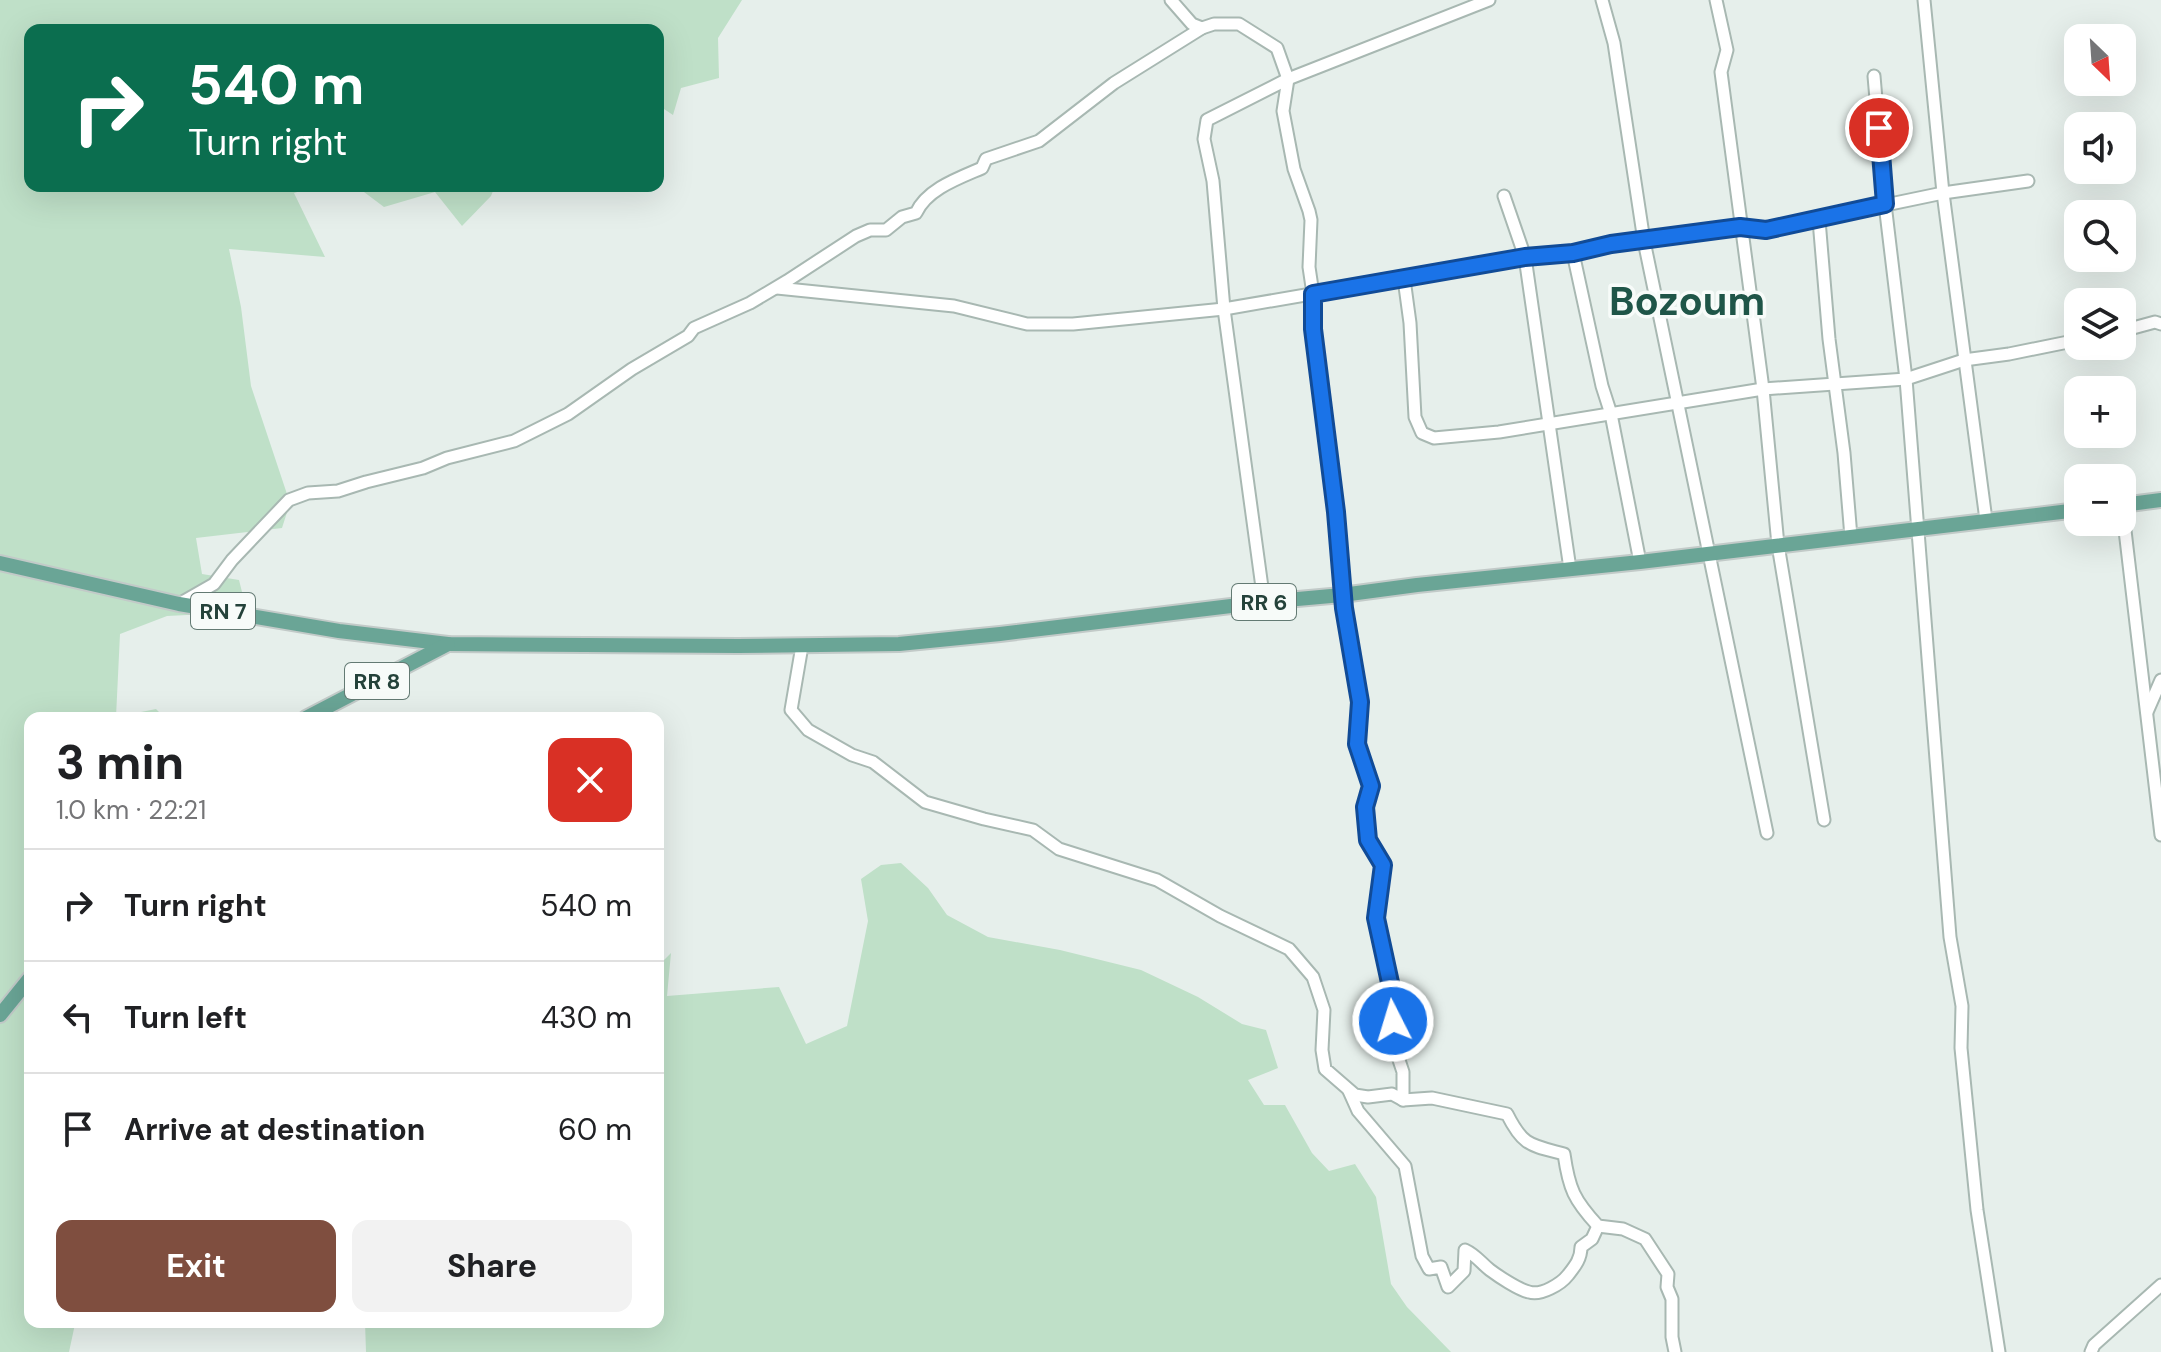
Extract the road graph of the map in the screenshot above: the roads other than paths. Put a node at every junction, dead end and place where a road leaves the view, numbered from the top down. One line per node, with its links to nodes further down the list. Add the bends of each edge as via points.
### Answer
1 (1171, 0): 6 (street)
2 (1489, 0): 8 (street)
3 (1602, 0): 15 (street, via 1614,43)
4 (1716, 0): 14 (street, via 1727,50 1721,72)
5 (1924, 0): 10 (street)
6 (1202, 28): 8 (street, via 1239,24 1277,48); 19 (street, via 1114,83 1039,141 986,159 982,168 931,194 916,213 886,230 856,236)
7 (1874, 76): 12 (street)
8 (1288, 79): 20 (street, via 1283,111 1309,211); 21 (street, via 1207,120 1204,139 1213,181)
9 (2028, 181): 10 (street)
10 (1943, 193): 12 (street); 25 (street)
11 (1504, 196): 17 (street)
12 (1885, 204): 13 (street); 26 (street)
13 (1819, 220): 14 (street, via 1766,230); 27 (street)
14 (1740, 227): 15 (street); 28 (street)
15 (1644, 241): 16 (street); 29 (street)
16 (1573, 253): 17 (street); 30 (street)
17 (1525, 257): 18 (street); 31 (street)
18 (1404, 279): 20 (street); 31 (street, via 1413,407 1422,433 1442,439)
19 (777, 288): 21 (street, via 954,306 1039,325); 46 (street, via 694,328 568,414 514,441 289,500 214,584)
20 (1313, 294): 21 (street); 44 (street)
21 (1224, 309): 45 (street)
22 (2161, 324): 23 (street)
23 (2136, 327)
24 (2064, 343): 25 (street)
25 (1964, 360): 26 (street); 35 (street)
26 (1906, 379): 27 (street); 36 (street)
27 (1836, 385): 28 (street); 38 (street)
28 (1763, 389): 29 (street); 39 (street)
29 (1678, 402): 30 (street); 40 (street)
30 (1611, 414): 31 (street); 41 (street)
31 (1549, 424): 43 (street)
32 (2161, 500): 33 (main road)
33 (2136, 503)
34 (2064, 512): 35 (main road, RR 6)
35 (1986, 520): 36 (main road, RR 6)
36 (1918, 530): 38 (main road, RR 6); 62 (street, via 1950,937 1962,1006 1961,1048 1977,1210)
37 (2126, 536): 51 (street)
38 (1851, 537): 39 (main road, RR 6)
39 (1778, 545): 40 (main road, RR 6); 52 (street)
40 (1709, 553): 41 (main road, RR 6); 53 (street)
41 (1640, 562): 43 (main road, RR 6)
42 (0, 563): 46 (main road, RN 7)
43 (1570, 569): 44 (main road, RR 6)
44 (1342, 595): 45 (main road, RR 6); 58 (street, via 1360,702 1357,744 1371,786 1365,807 1368,840 1383,865 1376,918 1394,1001 1393,1042 1403,1072)
45 (1264, 602): 48 (main road, RR 6, via 899,644)
46 (179, 604): 47 (main road, RN 7)
47 (448, 644): 48 (main road, RR 6); 50 (main road, RR 8)
48 (802, 646): 57 (street, via 791,710 808,730 873,762 925,802 1033,830 1059,849 1157,880 1289,949 1313,977 1324,1010 1325,1069)
49 (2161, 680): 51 (street)
50 (318, 712)
51 (2147, 713): 54 (street)
52 (1824, 820)
53 (1767, 833)
54 (2161, 835)
55 (24, 985): 56 (main road)
56 (0, 1015)
57 (1347, 1087): 58 (street, via 1355,1095 1392,1094); 59 (street, via 1358,1111 1405,1166 1422,1256 1429,1269 1441,1267 1448,1287 1464,1271 1465,1250 1488,1270 1530,1293 1540,1292 1563,1282)
58 (1403, 1100): 59 (street, via 1432,1098 1507,1114 1518,1136 1564,1154 1569,1184)
59 (1598, 1226): 61 (street, via 1645,1239 1668,1274)
60 (2161, 1285): 63 (street)
61 (1675, 1352)
62 (1999, 1352)
63 (2091, 1352)

